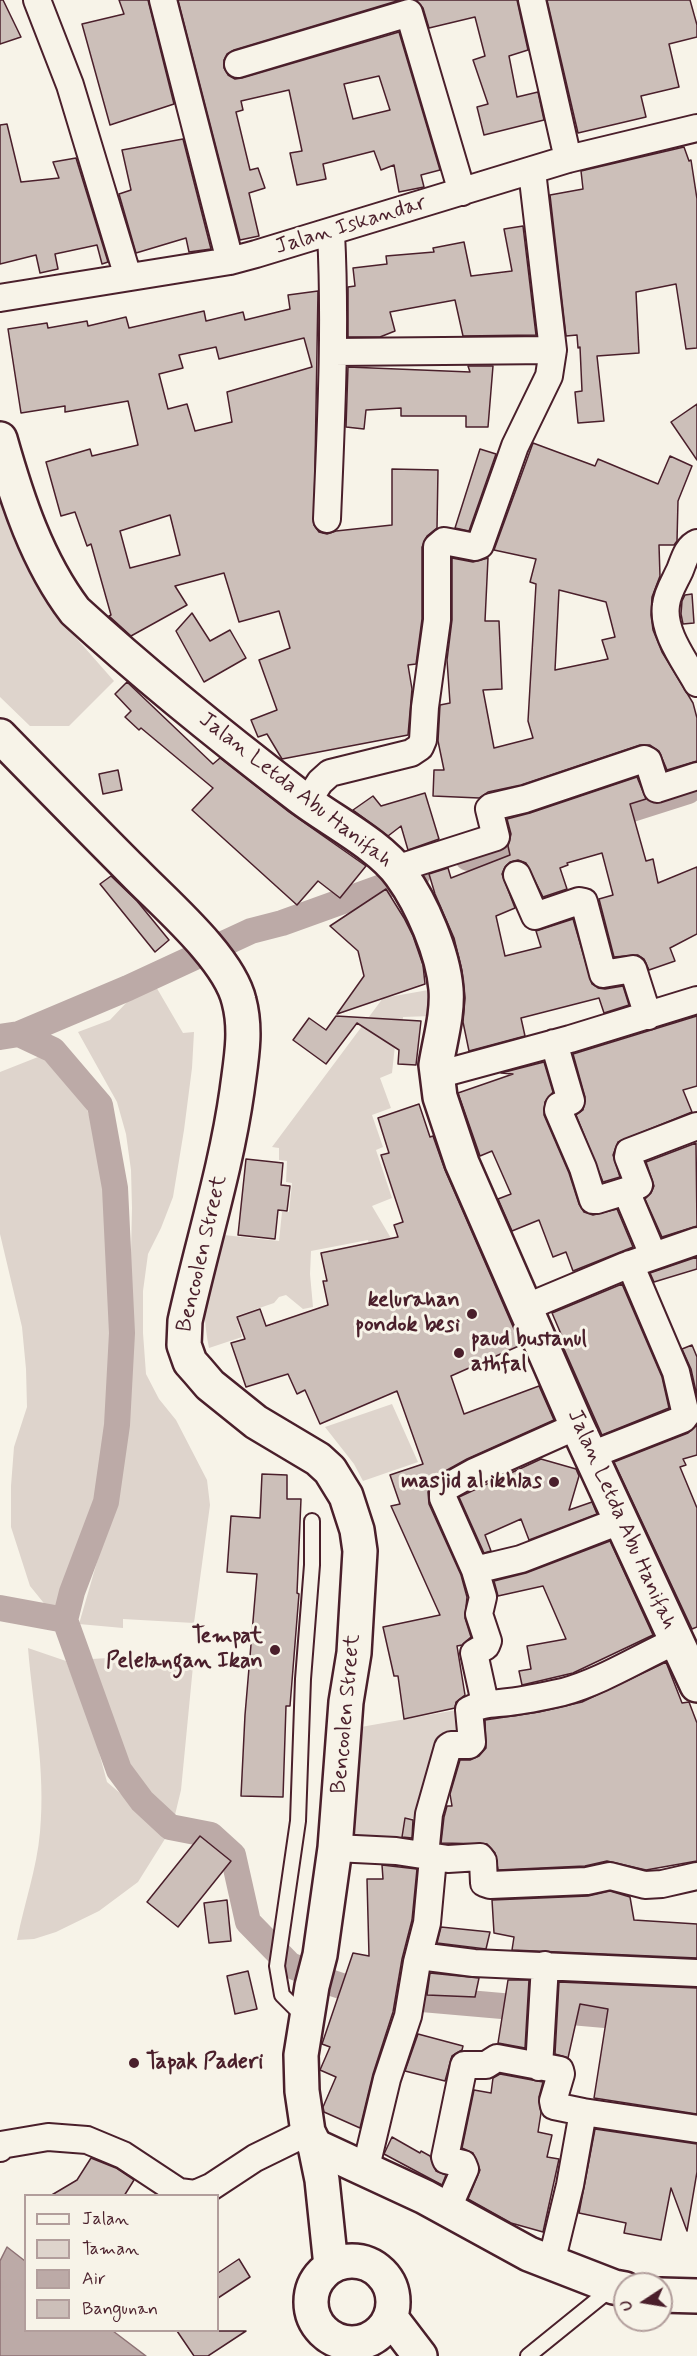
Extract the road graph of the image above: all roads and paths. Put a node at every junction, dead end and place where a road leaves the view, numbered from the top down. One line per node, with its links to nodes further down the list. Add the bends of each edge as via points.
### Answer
1 (38, 0): 11 (street, via 70,85)
2 (162, 0): 10 (street)
3 (532, 0): 6 (street)
4 (238, 64): 8 (street, via 409,13)
5 (697, 128): 6 (street, Jalan Iskandar)
6 (568, 159): 7 (street, Jalan Iskandar)
7 (532, 171): 8 (street, Jalan Iskandar); 13 (street)
8 (462, 192): 9 (street, Jalan Iskandar)
9 (331, 233): 10 (street, Jalan Iskandar); 14 (street)
10 (230, 261): 11 (street, Jalan Iskandar)
11 (128, 277): 12 (street, Jalan Iskandar)
12 (0, 298)
13 (553, 350): 14 (street); 21 (street, via 549,376 515,446 482,543 475,547 444,541 437,547 437,620 422,744 411,753 330,773)
14 (334, 352): 16 (street)
15 (0, 439): 21 (main road, Jalan Letda Abu Hanifah, via 24,514 49,571 75,611 219,734)
16 (327, 519)
17 (697, 543): 18 (street, via 690,548 667,598 665,613 671,635)
18 (697, 683)
19 (0, 736): 41 (main road, Bencoolen Street, via 192,932 225,970 236,991 243,1025 243,1052 226,1156 183,1329 184,1345 190,1362 210,1385 256,1422 330,1470 354,1516 360,1551)
20 (697, 776): 23 (street, via 657,789 644,759 491,807 496,837)
21 (307, 802): 23 (main road, Jalan Letda Abu Hanifah, via 369,846)
22 (517, 875): 25 (street, via 535,916 584,902 603,974 633,969)
23 (402, 877): 27 (main road, Jalan Letda Abu Hanifah, via 430,932 446,988)
24 (697, 1000): 25 (street)
25 (648, 1016): 26 (street)
26 (554, 1043): 27 (street); 29 (street, via 572,1101 558,1110 593,1200)
27 (436, 1075): 32 (main road, Jalan Letda Abu Hanifah, via 462,1163)
28 (697, 1126): 29 (street, via 629,1152 639,1185)
29 (626, 1191): 31 (street)
30 (697, 1241): 31 (street)
31 (642, 1260): 32 (street); 34 (street, via 650,1308 676,1372 686,1415)
32 (527, 1307): 33 (main road, Jalan Letda Abu Hanifah)
33 (578, 1426): 34 (main road, Jalan Letda Abu Hanifah); 37 (street, via 474,1472 443,1492)
34 (591, 1455): 35 (main road, Jalan Letda Abu Hanifah)
35 (622, 1520): 37 (street, via 521,1559); 38 (main road, Jalan Letda Abu Hanifah)
36 (312, 1521): 47 (lane, via 298,1821 277,1966 282,1995)
37 (475, 1570): 40 (street, via 483,1598 479,1614 488,1641 474,1653)
38 (686, 1650): 39 (main road, Jalan Letda Abu Hanifah); 40 (street, via 575,1688)
39 (697, 1686)
40 (485, 1703): 42 (street, via 468,1712 471,1744 448,1747 429,1814)
41 (335, 1848): 42 (street); 47 (main road, Bencoolen Street, via 320,1955)
42 (429, 1857): 43 (street, via 480,1857 484,1883 490,1885 587,1881 610,1876 645,1885); 44 (street, via 428,1923)
43 (697, 1876)
44 (418, 1956): 45 (street, via 474,1963); 53 (street, via 411,1998)
45 (545, 1965): 46 (street); 48 (street)
46 (697, 1973)
47 (306, 2019): 51 (main road, Bencoolen Street, via 302,2091)
48 (539, 2067): 49 (street, via 560,2070 554,2106); 54 (street, via 497,2058 486,2065 464,2066 445,2157 463,2164 465,2169)
49 (583, 2112): 50 (street); 55 (street)
50 (697, 2129)
51 (312, 2139): 52 (street, via 255,2158 195,2194 179,2192 123,2155 87,2140 48,2137); 53 (main road); 56 (main road, Bencoolen Street)
52 (0, 2148)
53 (365, 2171): 54 (main road)
54 (447, 2210): 55 (main road)
55 (550, 2263): 57 (main road)
56 (331, 2266): 61 (main road, via 355,2260 379,2270 392,2292); 62 (main road, via 313,2287 312,2314 323,2331 340,2342)
57 (613, 2286)
58 (613, 2292): 64 (lane)
59 (673, 2295): 60 (main road)
60 (697, 2296)
61 (391, 2318): 62 (main road); 63 (main road)
62 (374, 2348)
63 (420, 2356)
64 (528, 2356)

